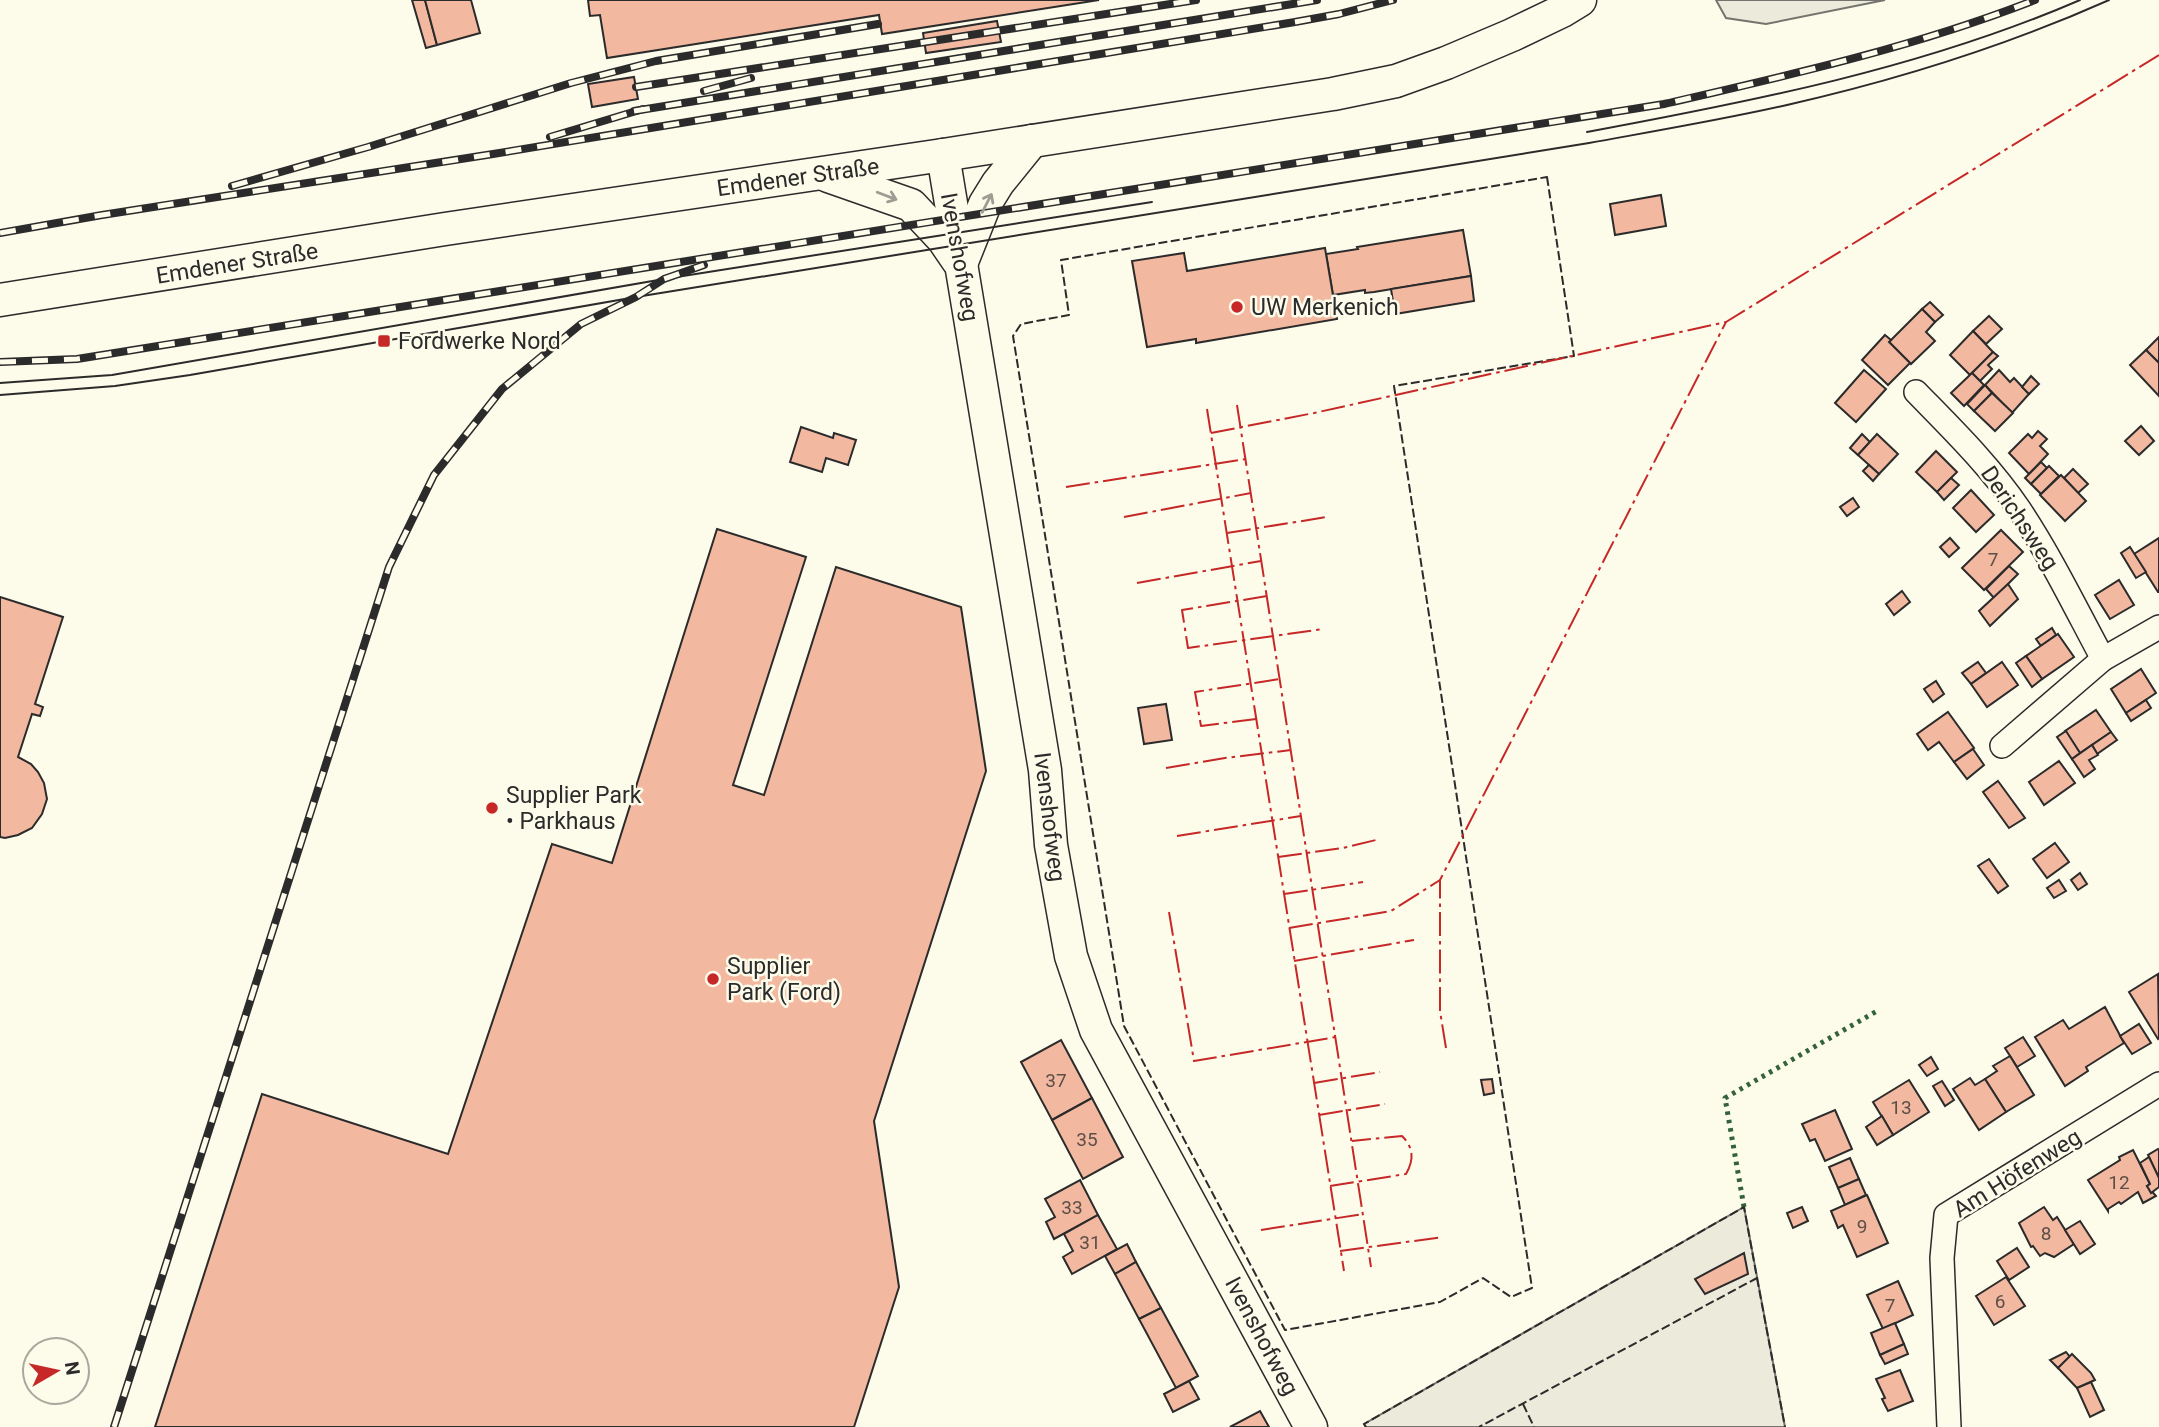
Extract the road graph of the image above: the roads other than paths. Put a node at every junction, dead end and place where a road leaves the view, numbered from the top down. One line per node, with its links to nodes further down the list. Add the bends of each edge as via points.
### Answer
1 (1580, 0): 2 (street, Emdener Straße, via 1512,36 1396,81)
2 (1032, 141): 3 (street, Emdener Straße); 5 (street, one-way to 2, via 985,204)
3 (943, 155): 4 (street, Emdener Straße); 5 (street, Ivenshofweg)
4 (822, 174): 5 (street, one-way to 5, via 911,205); 6 (street, Emdener Straße)
5 (960, 266): 12 (street, Ivenshofweg, via 1043,757 1051,845 1071,956 1096,1030)
6 (0, 300)
7 (1916, 392): 9 (street, Derichsweg, via 2017,507)
8 (2159, 627): 9 (street)
9 (2103, 659): 10 (street)
10 (2002, 746)
11 (2159, 1084): 13 (street, Am Höfenweg, via 1946,1215 1942,1258)
12 (1311, 1427)
13 (1949, 1427)

